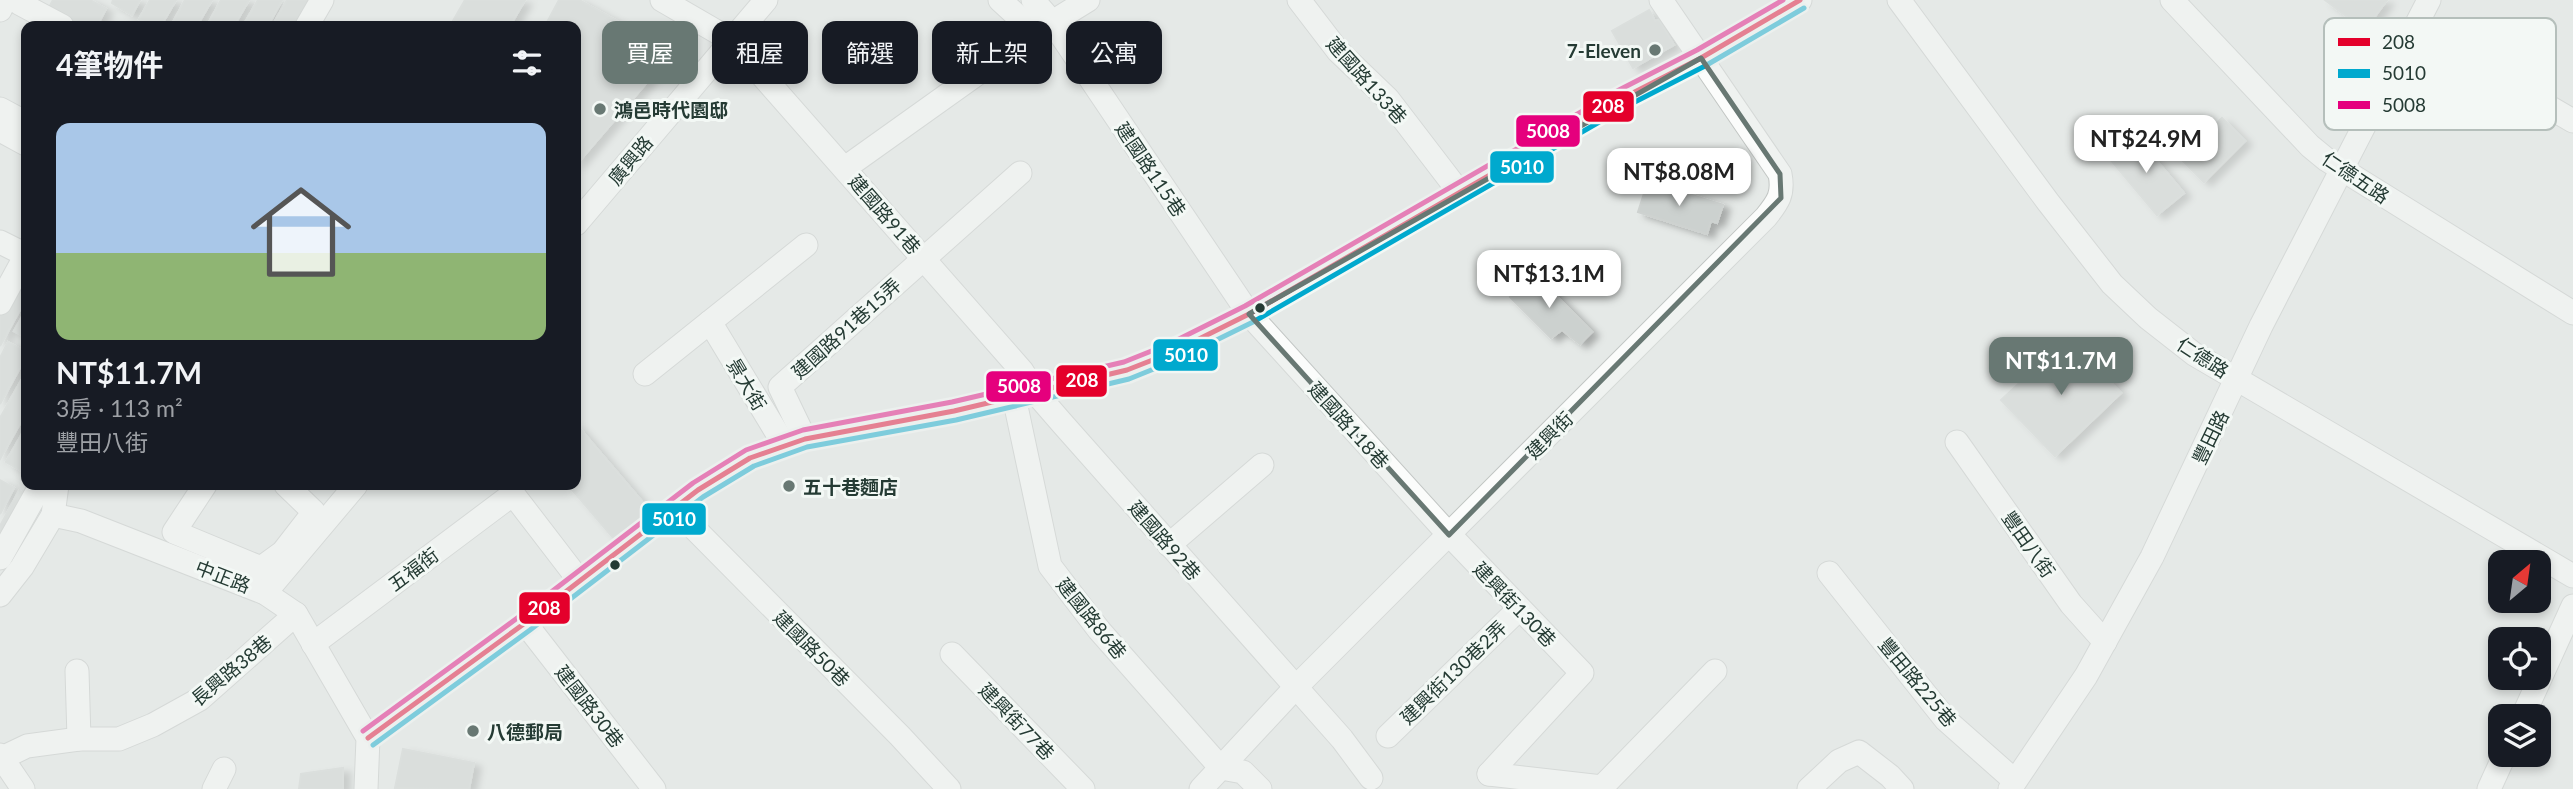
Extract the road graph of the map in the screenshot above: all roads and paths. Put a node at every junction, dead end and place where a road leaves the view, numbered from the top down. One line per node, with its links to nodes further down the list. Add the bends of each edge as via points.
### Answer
1 (5, 0): 16 (street)
2 (21, 0): 18 (street, via 19,3)
3 (306, 0): 19 (street)
4 (322, 0): 20 (street)
5 (662, 0): 24 (street, 建國路91巷)
6 (766, 0): 21 (street, 廣興路)
7 (1000, 0): 22 (street)
8 (1033, 0): 23 (street, 建國路115巷)
9 (1087, 0): 23 (street)
10 (1299, 0): 39 (street, 建國路133巷, via 1338,51 1388,99)
11 (1661, 0): 25 (street, 建興街)
12 (1800, 0): 25 (street)
13 (1899, 0): 51 (street, 仁德路, via 2112,284 2194,354)
14 (2172, 0): 37 (street, 仁德五路, via 2310,146)
15 (2429, 0): 17 (street, 豐田路)
16 (0, 10)
17 (2420, 18)
18 (53, 21)
19 (294, 21)
20 (310, 21)
21 (748, 21)
22 (1023, 21)
23 (1054, 23): 48 (street, 建國路115巷)
24 (712, 29)
25 (1701, 58): 39 (street); 63 (street, 建興街, via 1780,174 1781,198)
26 (712, 63): 40 (street, 廣興路)
27 (770, 84): 36 (street, 建國路91巷)
28 (963, 84): 36 (street)
29 (0, 108): 31 (street)
30 (2556, 111): 32 (street)
31 (21, 120)
32 (2573, 121)
33 (0, 130): 35 (street)
34 (2363, 130): 37 (street, 豐田路)
35 (21, 141)
36 (845, 168): 44 (street, 建國路91巷)
37 (2342, 170): 47 (street, 仁德五路); 51 (street, 豐田路)
38 (1020, 173): 44 (street)
39 (1460, 192): 48 (street)
40 (581, 218)
41 (0, 242): 43 (street)
42 (806, 245): 49 (street)
43 (21, 253)
44 (924, 258): 52 (street, 建國路91巷, via 1023,371); 53 (street, 建國路91巷15弄, via 780,387)
45 (21, 265): 46 (street)
46 (0, 303)
47 (2573, 313)
48 (1249, 314): 52 (street, via 1126,370); 63 (street, 建國路118巷)
49 (710, 322): 50 (street); 53 (street, 景大街)
50 (645, 374)
51 (2238, 379): 67 (street, 仁德路); 75 (street, 豐田路, via 2152,557)
52 (1025, 394): 53 (street); 64 (street, 建國路92巷); 87 (street, 建國路86巷, via 1050,566 1099,630)
53 (795, 442): 61 (street, via 750,458)
54 (1957, 442): 75 (street, 豐田八街, via 2071,604)
55 (1262, 465): 64 (street)
56 (38, 490): 65 (street)
57 (56, 490): 62 (street)
58 (202, 490): 59 (street, via 174,532 261,568 283,552 314,512)
59 (291, 490)
60 (352, 490): 69 (street)
61 (674, 508): 68 (street); 93 (street, 建國路50巷)
62 (53, 515): 69 (street, 中正路); 70 (street)
63 (1449, 534): 72 (street, 建興街130巷); 80 (street, 建興街)
64 (1169, 545): 80 (street, 建國路92巷)
65 (0, 558)
66 (1829, 573): 89 (street, 豐田路225巷, via 1946,720)
67 (2573, 576)
68 (579, 580): 74 (street); 76 (street, 五福街, via 513,495)
69 (265, 593): 73 (street, 中正路)
70 (0, 595)
71 (2573, 606): 81 (street)
72 (1519, 609): 79 (street, 建興街130巷, via 1582,673 1489,774 1602,787); 82 (street, 建興街130巷2弄)
73 (296, 614): 76 (street, 中正路); 84 (street, 長興路38巷, via 200,699 119,739)
74 (525, 623): 83 (street); 92 (street, 建國路30巷)
75 (2105, 642): 89 (street, 豐田路)
76 (313, 644): 83 (street, 中正路)
77 (952, 654): 94 (street, 建興街77巷)
78 (77, 671): 84 (street)
79 (1715, 671)
80 (1295, 688): 87 (street, 建興街); 88 (street, 建國路92巷)
81 (2528, 704)
82 (1388, 736)
83 (369, 738): 91 (street)
84 (79, 739): 85 (street, 長興路38巷, via 27,746)
85 (1, 757): 90 (street)
86 (2499, 767): 99 (street)
87 (1221, 768): 95 (street, 建興街); 96 (street, via 1243,772)
88 (1371, 778)
89 (2013, 785)
90 (23, 789)
91 (366, 789)
92 (654, 789)
93 (949, 789)
94 (1083, 789)
95 (1201, 789)
96 (1260, 789)
97 (1810, 789): 98 (street, via 1839,761 1859,752)
98 (1902, 789)
99 (2489, 789)

